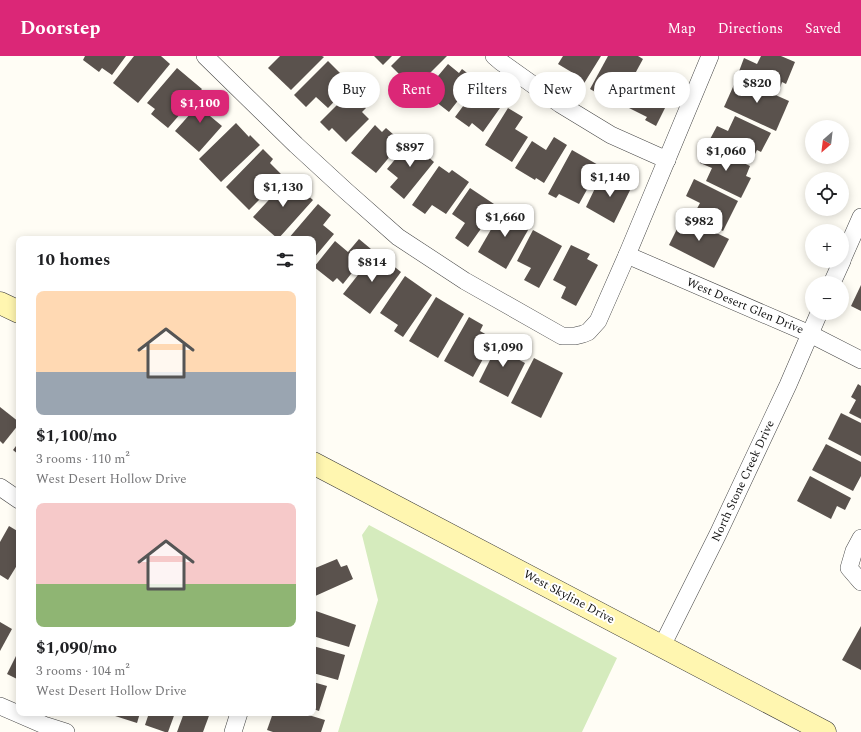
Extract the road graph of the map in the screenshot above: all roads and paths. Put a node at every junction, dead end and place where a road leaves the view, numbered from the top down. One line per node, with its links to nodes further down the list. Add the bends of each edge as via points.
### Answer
1 (205, 56): 7 (street, via 296,145 398,237 465,281 562,336 588,332 598,322)
2 (494, 56): 4 (street, via 560,104 611,135)
3 (710, 56): 4 (street)
4 (667, 160): 7 (street)
5 (861, 217): 6 (street)
6 (849, 245)
7 (627, 256): 11 (street, West Desert Glen Drive)
8 (0, 303): 9 (street)
9 (16, 311)
10 (816, 320): 11 (street, North Stone Creek Drive)
11 (810, 334): 12 (street, West Desert Glen Drive); 18 (street, North Stone Creek Drive, via 718,534)
12 (861, 360)
13 (316, 465): 18 (street, West Skyline Drive)
14 (0, 487): 15 (street)
15 (16, 498)
16 (861, 538): 17 (street, via 849,568)
17 (861, 582)
18 (662, 646): 25 (street, West Skyline Drive)
19 (0, 706): 20 (street)
20 (16, 713)
21 (23, 716): 23 (street)
22 (238, 716): 24 (street)
23 (66, 732)
24 (234, 732)
25 (824, 732)

